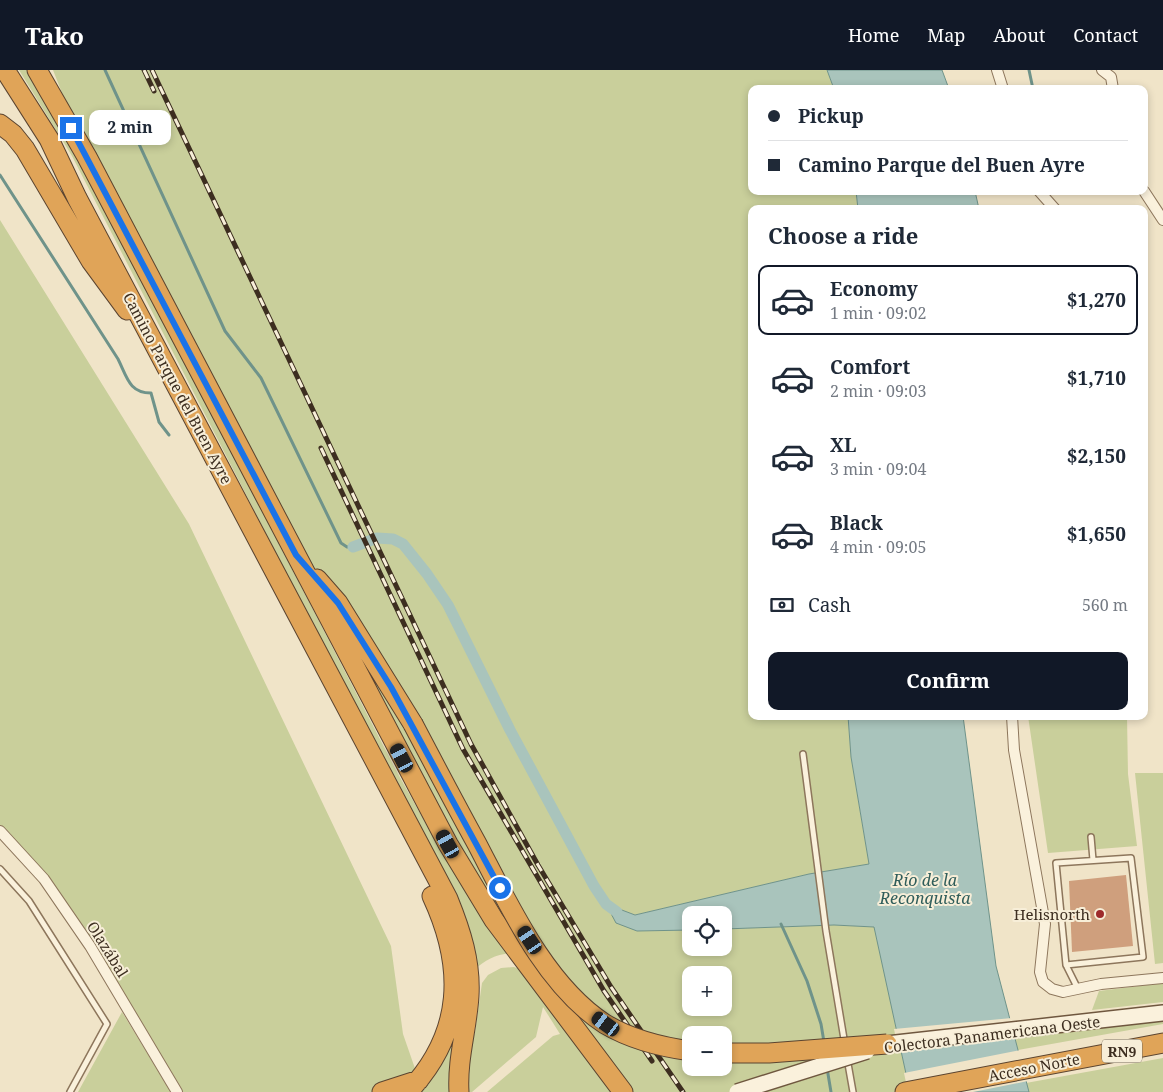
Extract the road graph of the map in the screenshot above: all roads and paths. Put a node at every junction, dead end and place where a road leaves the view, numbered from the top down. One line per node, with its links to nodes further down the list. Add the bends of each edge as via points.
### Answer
1 (5, 70): 16 (highway, Camino Parque del Buen Ayre, via 49,139)
2 (37, 70): 11 (highway, Camino Parque del Buen Ayre)
3 (53, 70): 11 (highway)
4 (997, 70): 7 (street)
5 (1102, 70): 6 (street)
6 (1113, 74)
7 (1002, 85)
8 (0, 110): 10 (highway)
9 (0, 124): 10 (highway)
10 (25, 149): 16 (highway, via 91,261)
11 (87, 157): 17 (highway, Camino Parque del Buen Ayre)
12 (1043, 195): 14 (street)
13 (1147, 195): 15 (street)
14 (1051, 205)
15 (1163, 220)
16 (169, 369): 18 (highway, Camino Parque del Buen Ayre)
17 (296, 555): 31 (highway, bridge, via 338,603 413,724 519,922 563,985 585,1008 617,1030 644,1042); 38 (highway, via 428,809 494,920)
18 (347, 708): 33 (highway, via 437,907 452,957 455,996 450,1021 441,1047); 37 (highway, via 438,878 463,939 470,983 459,1061)
19 (1012, 720): 27 (street, via 1014,750 1045,924 1041,977 1056,992)
20 (803, 754): 40 (lane, via 826,931)
21 (0, 831): 35 (street, Olazábal, via 49,886 90,946)
22 (1091, 837): 23 (lane)
23 (1093, 860): 25 (lane, via 1056,863); 25 (lane, via 1131,858 1143,957)
24 (0, 869): 34 (lane, via 29,901 107,1024)
25 (1066, 965): 27 (lane)
26 (1163, 978): 27 (street)
27 (1078, 989)
28 (1163, 1014): 30 (main road, Colectora Panamericana Oeste)
29 (1163, 1043): 41 (highway, Acceso Norte / RN9)
30 (888, 1044): 32 (highway, bridge); 39 (main road, Colectora Panamericana Oeste, bridge)
31 (682, 1048)
32 (732, 1053)
33 (414, 1086): 36 (highway)
34 (70, 1092)
35 (177, 1092)
36 (382, 1092)
37 (459, 1092)
38 (622, 1092)
39 (737, 1092)
40 (853, 1092)
41 (905, 1092)

